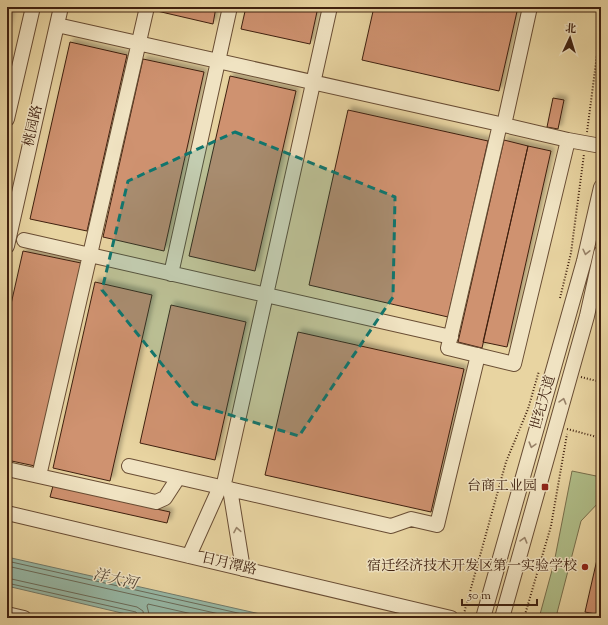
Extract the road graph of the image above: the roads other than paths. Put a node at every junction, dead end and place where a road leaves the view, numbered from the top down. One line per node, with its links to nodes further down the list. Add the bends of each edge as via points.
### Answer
1 (33, 7): 10 (street)
2 (61, 7): 7 (street, 桃园路)
3 (147, 7): 8 (street)
4 (230, 7): 9 (street)
5 (330, 7): 11 (street)
6 (530, 7): 13 (street)
7 (57, 26): 8 (street); 18 (street, 桃园路)
8 (139, 44): 9 (street); 20 (street)
9 (218, 61): 11 (street); 21 (street)
10 (13, 69): 12 (street)
11 (314, 83): 13 (street); 22 (street)
12 (7, 118)
13 (502, 125): 14 (street); 23 (street)
14 (568, 140): 15 (street); 24 (street, via 514,364)
15 (601, 146)
16 (601, 187): 31 (street, 世纪大道, one-way to 31, via 584,261)
17 (24, 240): 20 (street)
18 (7, 246)
19 (601, 253): 32 (street, 世纪大道, one-way to 19, via 564,427 578,374)
20 (90, 255): 21 (street); 27 (street)
21 (171, 274): 22 (street)
22 (266, 295): 23 (street); 29 (street)
23 (451, 337): 24 (street, via 448,348)
24 (478, 355): 29 (street, via 437,525 411,518 391,526)
25 (129, 466): 28 (street)
26 (7, 469): 27 (street)
27 (39, 476): 28 (street, via 156,502 165,498)
28 (178, 478): 29 (street)
29 (224, 488): 33 (street); 34 (street, one-way to 29)
30 (7, 513): 33 (street, 日月潭路)
31 (511, 518): 32 (street); 36 (street, 世纪大道)
32 (529, 523): 37 (street, 世纪大道, one-way to 32)
33 (189, 556): 34 (street, 日月潭路)
34 (243, 569): 35 (street, 日月潭路)
35 (451, 618)
36 (483, 618)
37 (502, 618)

